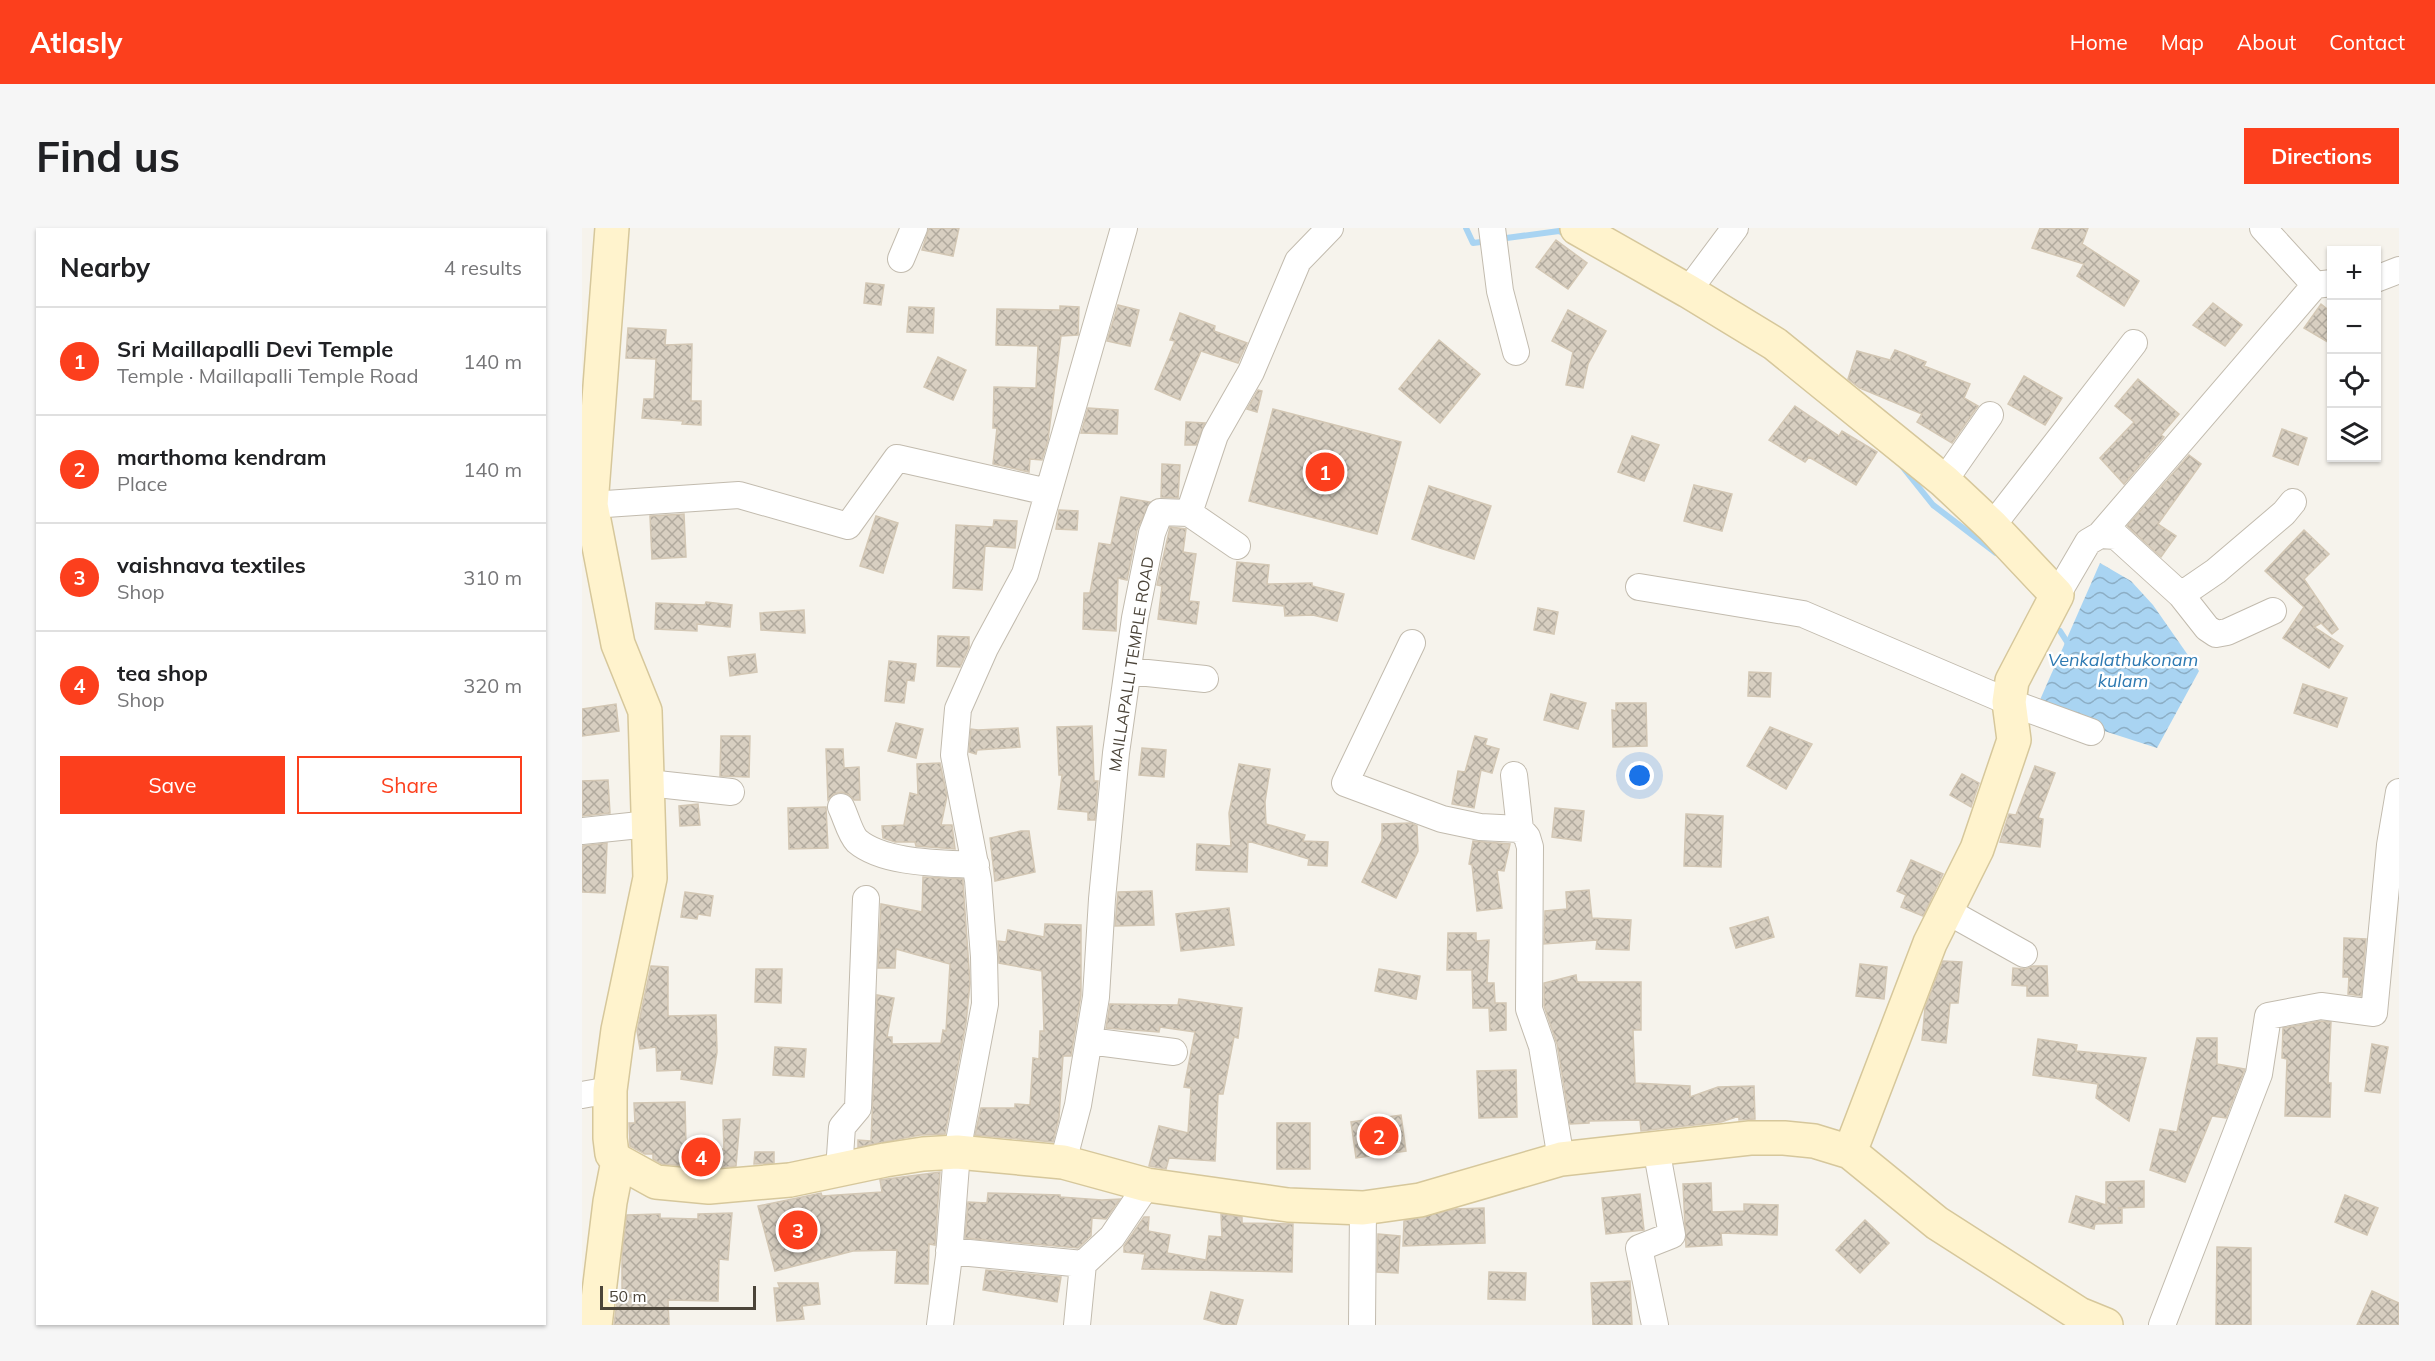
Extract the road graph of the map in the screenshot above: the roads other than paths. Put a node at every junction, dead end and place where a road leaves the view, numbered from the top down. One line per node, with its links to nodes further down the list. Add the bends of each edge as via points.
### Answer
1 (612, 228): 20 (main road)
2 (914, 228): 9 (street)
3 (1124, 228): 18 (street)
4 (1330, 228): 21 (street, via 1298,261 1251,372 1215,435)
5 (1492, 228): 15 (street, via 1500,291)
6 (1577, 228): 13 (main road)
7 (1736, 228): 13 (street)
8 (2263, 228): 12 (street)
9 (901, 260)
10 (2399, 270): 11 (street)
11 (2381, 277)
12 (2323, 284): 23 (street)
13 (1688, 291): 17 (main road, via 1775,344)
14 (2134, 343): 22 (street)
15 (1516, 352)
16 (1989, 415): 17 (street)
17 (1944, 481): 22 (main road)
18 (1048, 492): 20 (street, via 897,458 848,526 739,495); 42 (street, via 1025,574 958,709 954,755)
19 (2293, 502): 27 (street, via 2216,571)
20 (586, 506): 35 (main road, via 618,644 645,711)
21 (1190, 513): 24 (street); 30 (street, MAILLAPALLI TEMPLE ROAD, via 1160,512 1152,533)
22 (1992, 526): 26 (main road)
23 (2100, 535): 26 (street, via 2088,542); 27 (street, via 2116,536)
24 (1237, 546)
25 (1639, 586): 32 (street, via 1803,614)
26 (2057, 595): 32 (main road, via 2012,681)
27 (2181, 595): 28 (street, via 2216,634)
28 (2273, 611)
29 (1412, 643): 40 (street, via 1345,783 1442,819)
30 (1128, 671): 31 (street); 46 (street, MAILLAPALLI TEMPLE ROAD, via 1116,753)
31 (1205, 679)
32 (2009, 702): 33 (street); 44 (main road, via 2014,740 1977,849)
33 (2091, 732)
34 (1514, 775): 40 (street)
35 (648, 783): 36 (street); 39 (main road)
36 (731, 792)
37 (2399, 792): 66 (street, via 2374,1013 2321,1006 2268,1016 2259,1074)
38 (842, 807): 42 (street, via 856,840 874,852)
39 (649, 824): 41 (street); 48 (main road, via 650,878 618,1030)
40 (1520, 830): 52 (street, via 1530,847 1529,1009 1542,1046)
41 (582, 831)
42 (976, 866): 50 (street, via 985,1004)
43 (866, 899): 55 (street, via 858,1108 843,1127)
44 (1947, 911): 45 (street); 51 (main road, via 1929,944)
45 (2024, 954)
46 (1089, 1041): 47 (street); 54 (street, MAILLAPALLI TEMPLE ROAD)
47 (1174, 1052)
48 (596, 1093): 53 (main road, via 612,1154)
49 (1656, 1148): 51 (main road, via 1784,1138 1814,1141); 52 (main road); 65 (street, via 1672,1235 1640,1248)
50 (957, 1152): 54 (main road); 55 (main road, via 894,1158); 58 (street)
51 (1850, 1152): 60 (main road, via 1937,1223)
52 (1561, 1159): 57 (main road, via 1420,1200)
53 (618, 1161): 55 (main road, via 656,1182 709,1187 790,1180); 61 (main road)
54 (1063, 1162): 56 (main road)
55 (839, 1170)
56 (1147, 1185): 57 (main road, via 1288,1205); 59 (street, via 1112,1237)
57 (1363, 1208): 64 (street)
58 (949, 1251): 59 (street); 62 (street)
59 (1083, 1264): 63 (street)
60 (2087, 1321)
61 (595, 1325)
62 (940, 1325)
63 (1077, 1325)
64 (1362, 1325)
65 (1655, 1325)
66 (2162, 1325)

